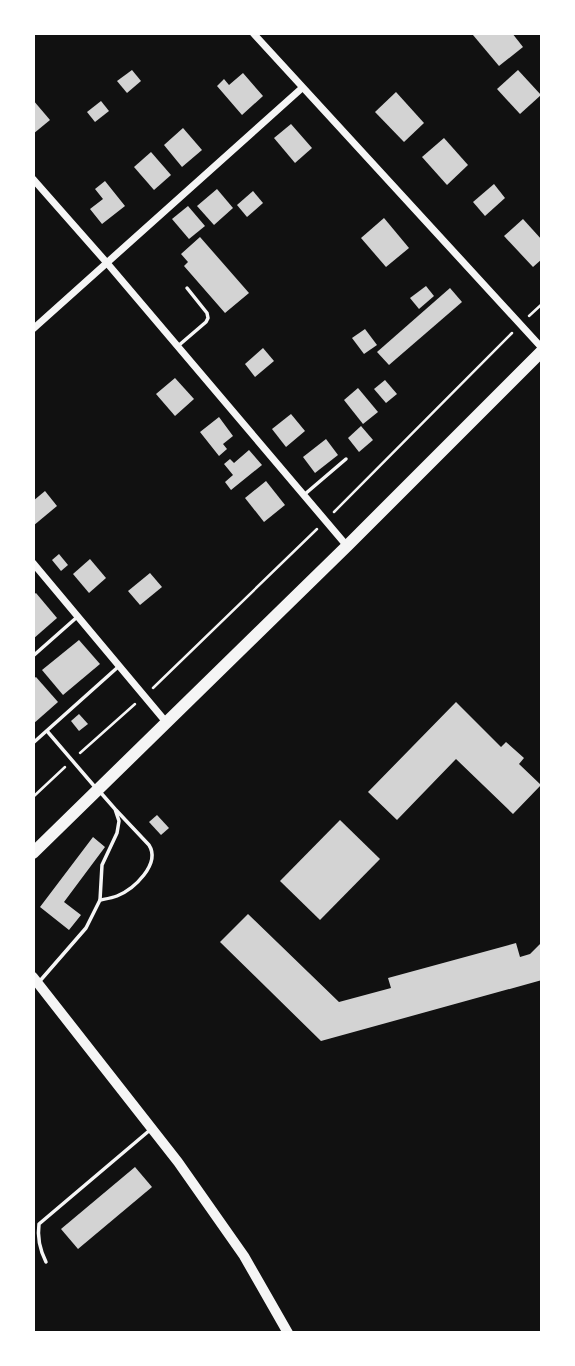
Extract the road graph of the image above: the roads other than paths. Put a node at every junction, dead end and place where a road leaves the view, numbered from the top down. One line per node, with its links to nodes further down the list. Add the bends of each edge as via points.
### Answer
1 (253, 33): 2 (street)
2 (302, 88): 4 (street); 8 (street)
3 (33, 179): 4 (street)
4 (107, 263): 6 (street); 7 (street)
5 (187, 288): 7 (lane, via 208,318)
6 (33, 329)
7 (178, 346): 10 (street)
8 (542, 349): 11 (highway)
9 (346, 459): 10 (lane)
10 (304, 495): 11 (street)
11 (347, 546): 16 (highway)
12 (33, 564): 13 (street)
13 (78, 616): 14 (lane); 15 (street)
14 (33, 656)
15 (120, 666): 16 (street); 17 (lane)
16 (166, 722): 19 (highway)
17 (47, 730): 18 (lane); 19 (lane)
18 (33, 743)
19 (97, 790): 20 (lane); 21 (highway)
20 (115, 809): 22 (lane, via 119,821 102,865); 22 (lane, via 149,845 153,861 128,890)
21 (33, 853)
22 (100, 900): 23 (lane, via 86,928)
23 (36, 980): 24 (main road)
24 (152, 1128): 25 (lane, via 39,1224 38,1239); 26 (main road, via 244,1256)
25 (46, 1262)
26 (288, 1333)

